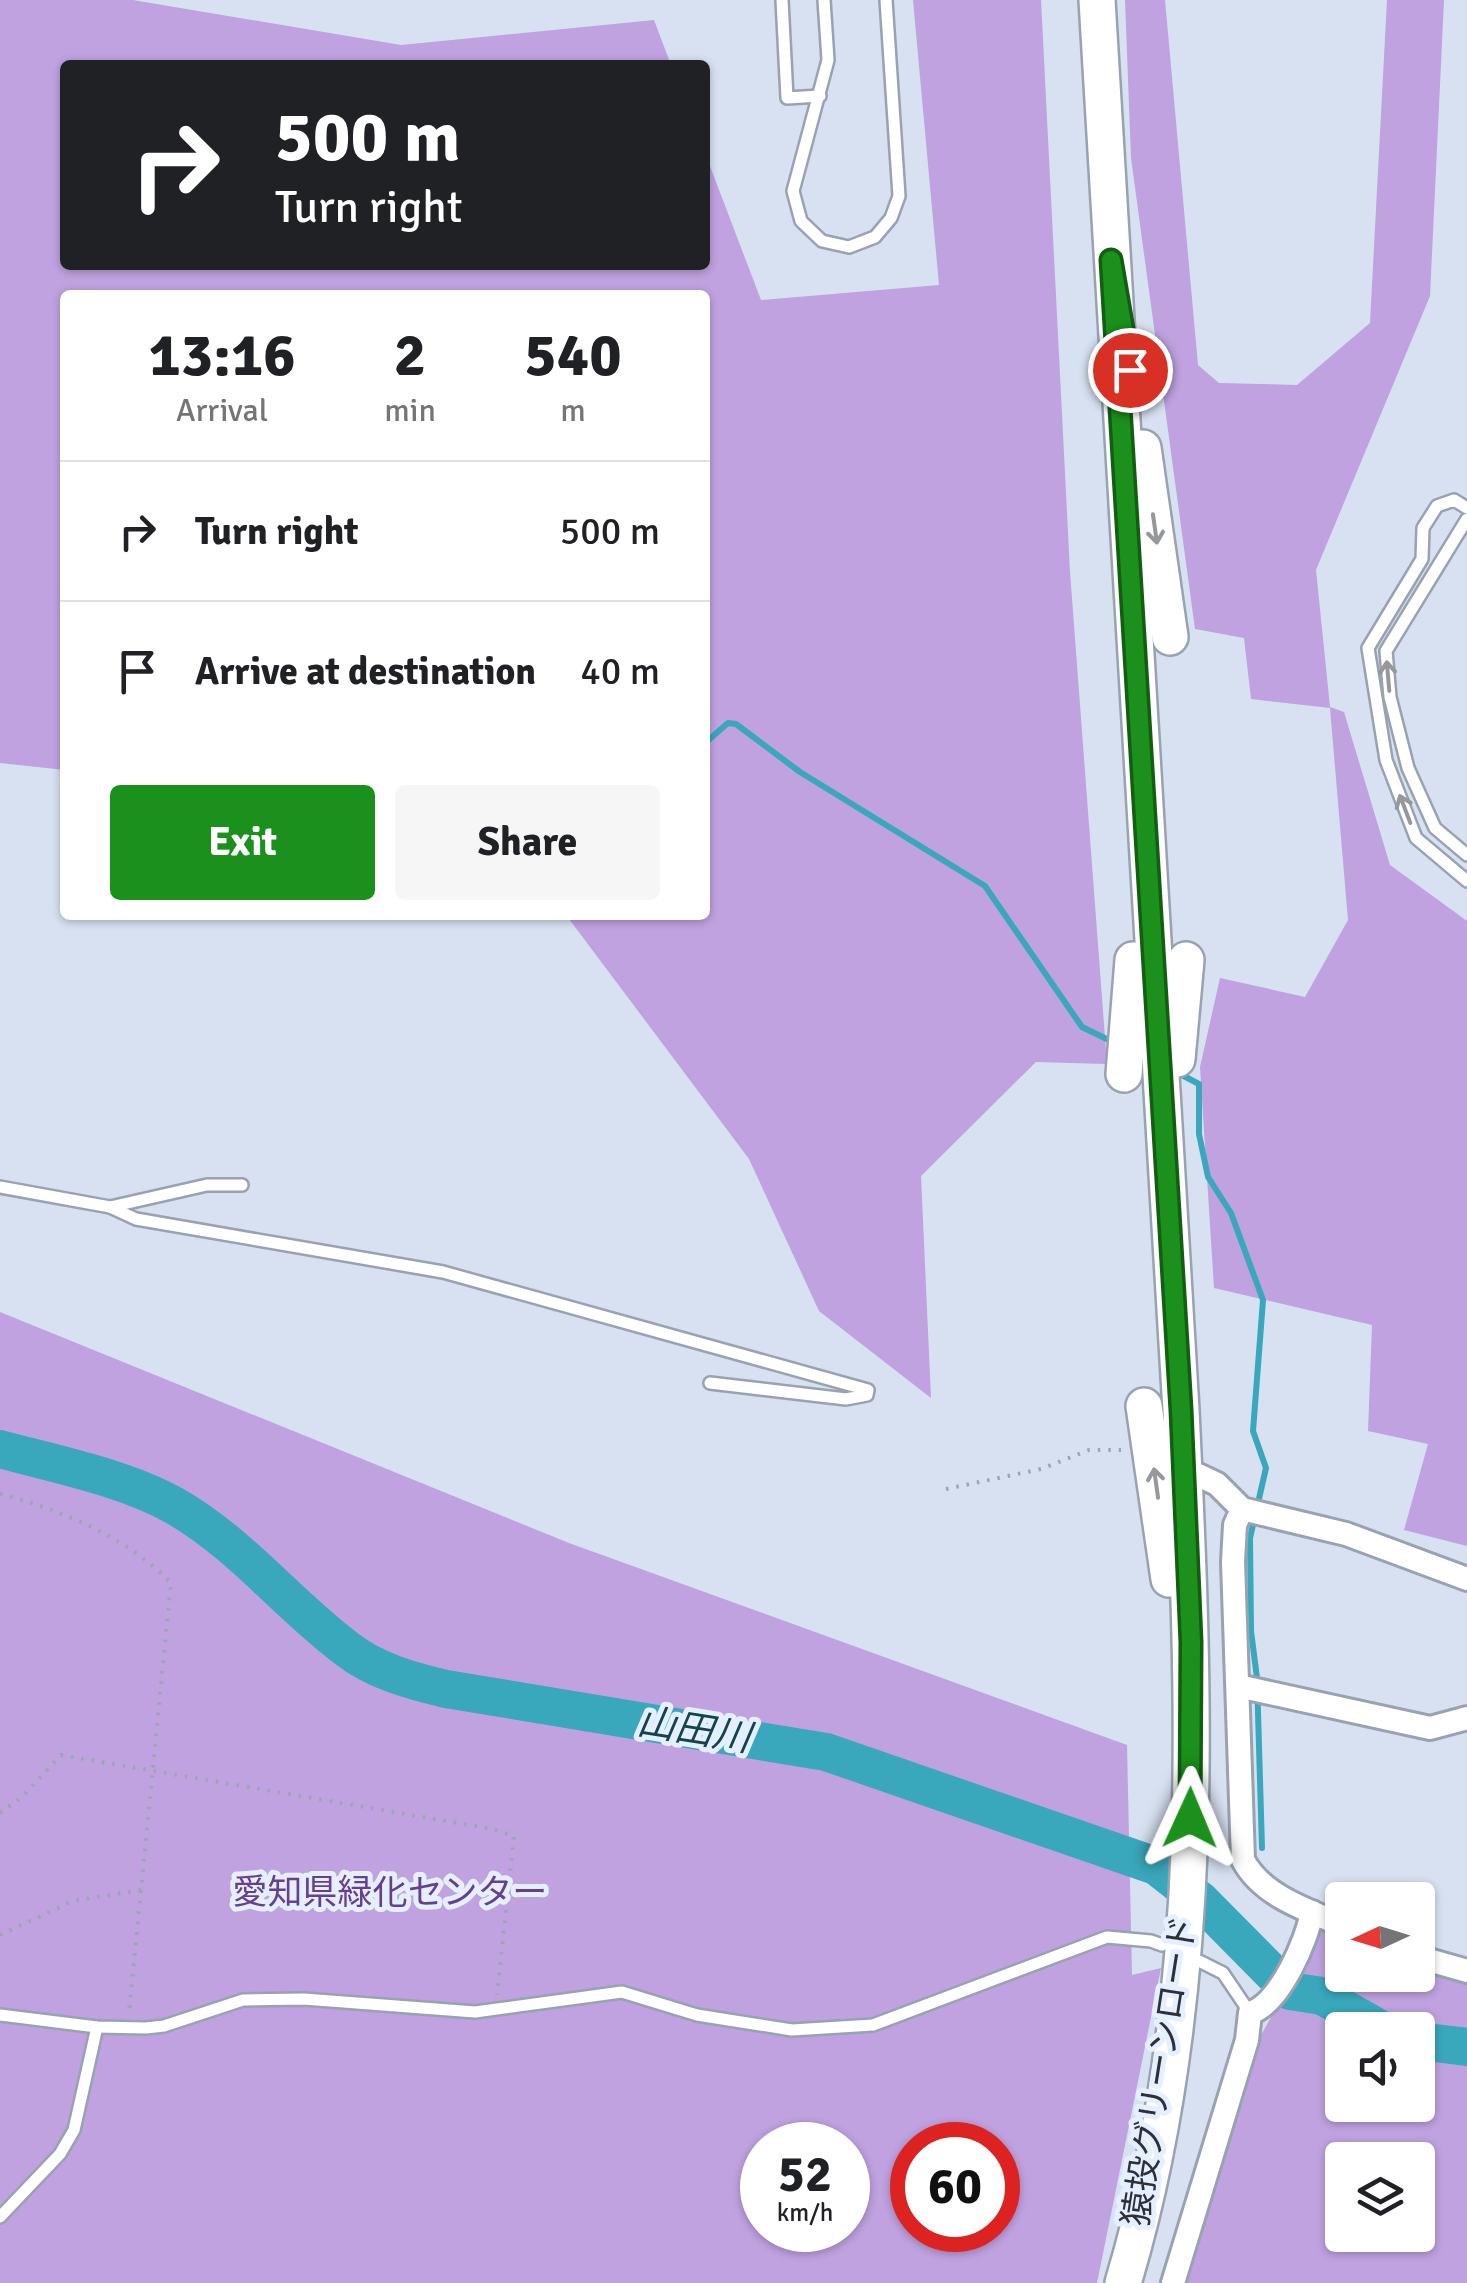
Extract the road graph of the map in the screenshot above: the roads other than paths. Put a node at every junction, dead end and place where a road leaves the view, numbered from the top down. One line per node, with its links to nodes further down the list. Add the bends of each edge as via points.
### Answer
1 (782, 0): 5 (lane, via 787,98)
2 (824, 0): 5 (lane, via 828,60)
3 (886, 0): 5 (lane, via 898,196 891,218 874,237 849,248 822,241 802,221 793,190)
4 (1096, 0): 6 (main road, 猿投グリーンロード)
5 (820, 96)
6 (1111, 260): 8 (main road, 猿投グリーンロード); 10 (main road, one-way to 10)
7 (1467, 508): 12 (lane, one-way to 7, via 1416,838 1386,760 1368,648 1422,559 1423,528 1437,506 1454,500)
8 (1126, 509): 14 (main road, via 1122,562 1134,891); 20 (main road, 猿投グリーンロード)
9 (1467, 519): 11 (lane, one-way to 9, via 1435,828 1408,768 1386,651)
10 (1170, 637)
11 (1467, 855)
12 (1467, 881)
13 (1186, 960): 20 (main road, via 1175,1096)
14 (1124, 1074)
15 (242, 1185): 17 (lane, via 206,1185)
16 (0, 1187): 17 (lane)
17 (110, 1207): 18 (lane, via 136,1220 444,1272 868,1390 846,1399)
18 (710, 1383)
19 (1144, 1406): 26 (main road, one-way to 19)
20 (1181, 1410): 26 (main road, 猿投グリーンロード)
21 (1198, 1475): 22 (street)
22 (1242, 1508): 23 (street, via 1346,1534); 24 (street, via 1233,1562)
23 (1467, 1579)
24 (1238, 1686): 25 (street, via 1430,1728); 27 (street, via 1243,1860 1264,1888)
25 (1467, 1718)
26 (1192, 1754): 29 (main road, 猿投グリーンロード)
27 (1312, 1912): 28 (street); 32 (street, via 1308,1934 1272,1998)
28 (1325, 1918)
29 (1182, 1949): 32 (lane, via 1223,1973); 34 (lane, via 1106,1937 873,2025 792,2030 697,2015 622,1992 475,2012 271,1998 242,2000 164,2026); 36 (main road, 猿投グリーンロード, via 1152,2167)
30 (1435, 1962): 31 (street)
31 (1467, 1971)
32 (1250, 2013): 37 (street)
33 (0, 2014): 34 (lane)
34 (97, 2027): 35 (lane, via 74,2130)
35 (0, 2217)
36 (1122, 2283)
37 (1173, 2283)

